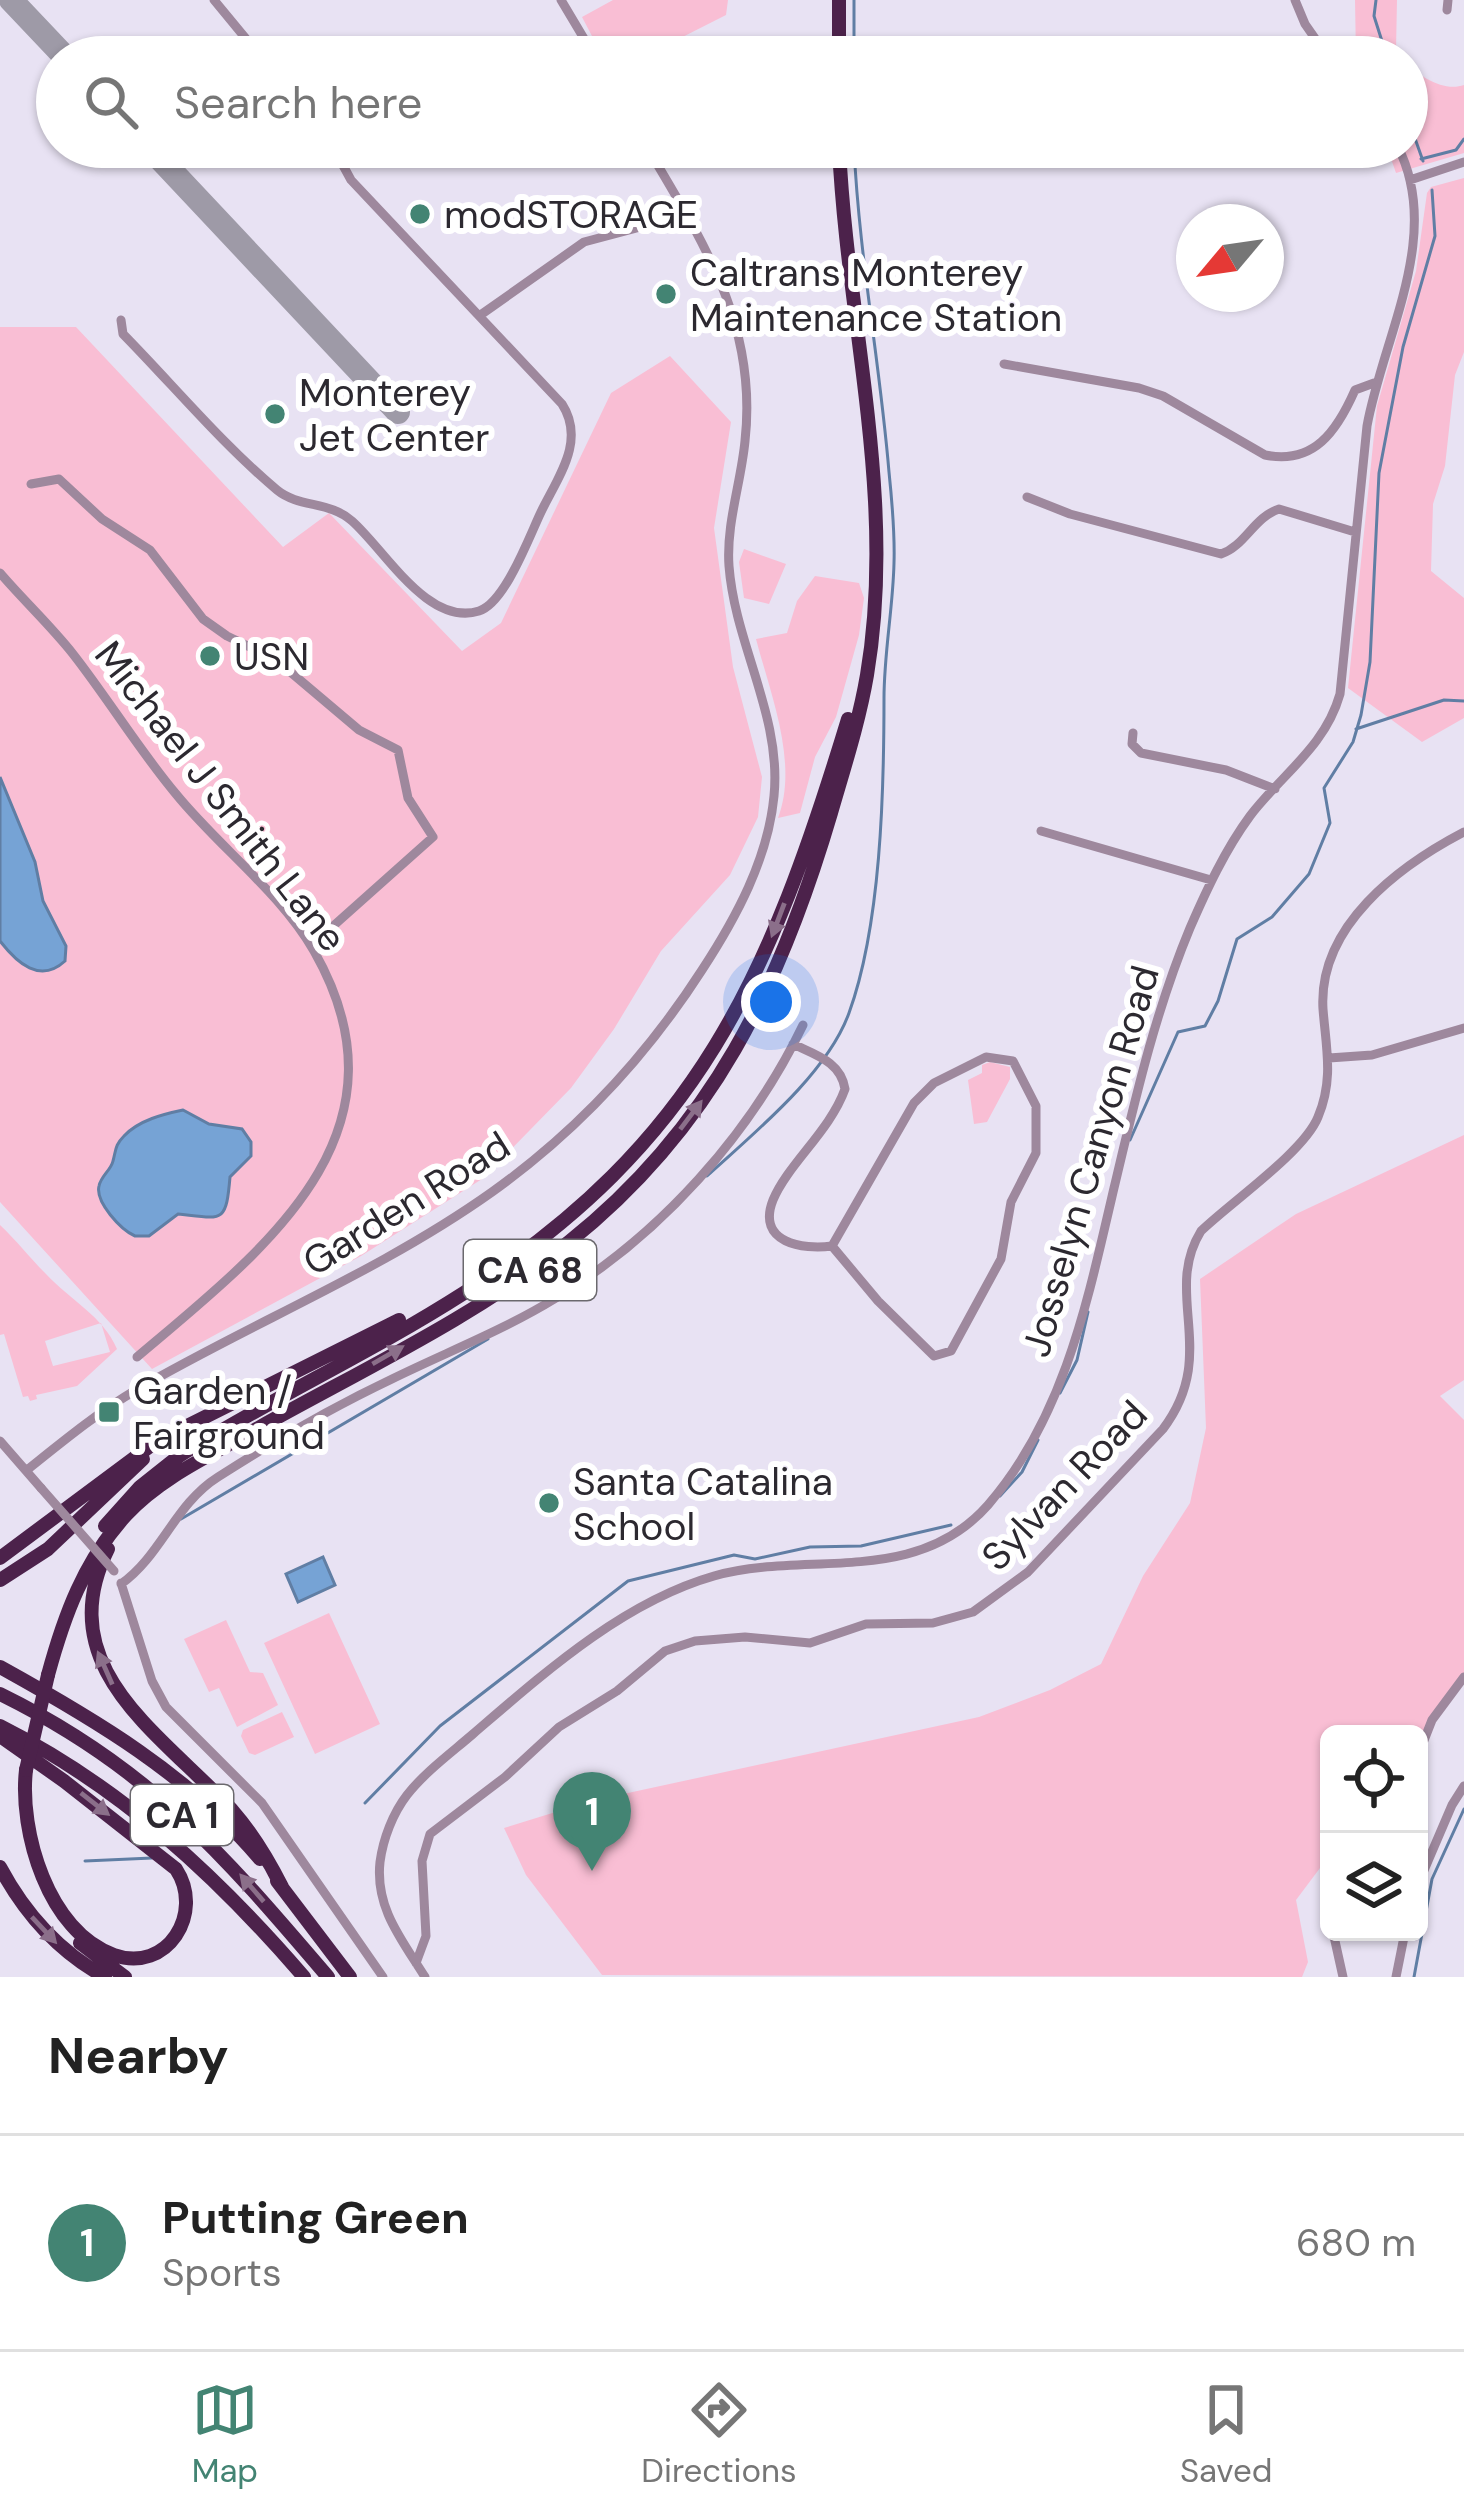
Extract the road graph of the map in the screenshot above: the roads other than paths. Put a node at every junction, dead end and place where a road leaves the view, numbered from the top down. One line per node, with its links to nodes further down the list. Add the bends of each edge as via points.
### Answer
1 (214, 0): 5 (street)
2 (561, 0): 6 (street)
3 (839, 0): 7 (highway)
4 (1295, 0): 8 (street)
5 (244, 36)
6 (582, 36)
7 (839, 36)
8 (1316, 36)
9 (1464, 162): 14 (street)
10 (344, 168): 16 (street)
11 (659, 168): 15 (street, Garden Road)
12 (840, 168): 24 (highway, CA 68, via 875,476)
13 (1406, 168): 14 (street, Josselyn Canyon Road)
14 (1410, 180): 19 (street, Josselyn Canyon Road, via 1412,250)
15 (682, 206): 16 (street, via 648,225 584,242); 40 (street, Garden Road, via 723,283 745,376 746,439 729,567 776,774 767,837 746,892 655,1037 582,1118 518,1173 408,1245 137,1390)
16 (479, 316): 17 (street, via 562,404 574,436 508,580 487,608 466,614 428,600 338,511 282,495 123,334)
17 (121, 320)
18 (1004, 364): 19 (street, via 1163,396 1281,459 1329,438 1354,390)
19 (1374, 383): 22 (street, Josselyn Canyon Road)
20 (31, 484): 30 (street, via 59,479 150,550 203,619 274,659 358,730 398,750 408,797 433,837)
21 (1027, 497): 22 (street, via 1221,554 1279,509)
22 (1355, 532): 26 (street, Josselyn Canyon Road, via 1336,707 1316,745)
23 (0, 573): 30 (street, Michael J Smith Lane, via 70,650 177,796)
24 (874, 590): 36 (highway, CA 68, one-way to 36, via 833,771 741,1005 693,1083 635,1154 569,1218); 41 (highway, CA 68, one-way to 24, via 518,1279 609,1207 686,1122 750,1026 790,940 861,703)
25 (1133, 733): 26 (street, via 1141,753)
26 (1274, 789): 29 (street, Josselyn Canyon Road)
27 (1041, 831): 29 (street)
28 (1464, 832): 34 (street, Sylvan Road, via 1383,886 1346,930 1324,983)
29 (1211, 880): 59 (street, Josselyn Canyon Road, via 1148,1052 1078,1337 1048,1409 998,1493 937,1542 894,1556 747,1569 687,1585 601,1634 521,1694 407,1795 384,1841 381,1894)
30 (314, 950): 37 (street, Michael J Smith Lane, via 345,1046 345,1097 332,1147 306,1197 269,1240)
31 (802, 1025): 33 (street)
32 (1464, 1028): 34 (street, via 1372,1055)
33 (794, 1044): 35 (street, via 834,1065 845,1089 770,1215 790,1244); 44 (street, via 722,1151 616,1257 538,1309 216,1478)
34 (1329, 1058): 59 (street, Sylvan Road, via 1326,1094 1306,1138 1194,1242 1186,1268 1190,1367 1173,1416 1028,1572 952,1620 866,1624 810,1643 745,1637 665,1651 430,1834 422,1876 426,1936)
35 (832, 1246): 35 (street, via 928,1088 986,1057 1017,1065 1036,1106 1036,1153 1008,1212 1001,1259 951,1351 930,1355)
36 (490, 1275): 38 (highway); 46 (highway, CA 68, via 140,1487 75,1572)
37 (136, 1357)
38 (234, 1403): 42 (highway, via 133,1456); 43 (highway, via 153,1452 48,1549)
39 (0, 1441): 40 (street)
40 (27, 1470): 44 (street, bridge)
41 (177, 1475): 46 (highway, via 140,1502 92,1560); 56 (highway, CA 68, one-way to 41, via 239,1819 119,1694 98,1653 92,1606 105,1556 130,1518)
42 (0, 1558)
43 (0, 1580)
44 (121, 1583): 65 (street, via 166,1707 262,1804)
45 (0, 1667): 56 (highway, via 167,1772 226,1822)
46 (44, 1673): 52 (highway, CA 68, bridge)
47 (1464, 1677): 50 (street)
48 (0, 1694): 63 (highway, CA 1, one-way to 48, via 164,1799)
49 (0, 1726): 62 (highway, CA 1, via 161,1831)
50 (1428, 1730)
51 (0, 1736): 52 (highway, one-way to 52, via 179,1874 187,1913 163,1949 139,1958 112,1954 59,1906 31,1842)
52 (22, 1767): 61 (highway, CA 68, via 18,1825 37,1884 65,1927)
53 (1464, 1786): 54 (street)
54 (1428, 1860)
55 (0, 1867): 60 (highway, one-way to 60, via 49,1936)
56 (282, 1887): 64 (highway, CA 68)
57 (1335, 1941): 67 (street)
58 (1403, 1941): 68 (street)
59 (416, 1964): 66 (street, Josselyn Canyon Road)
60 (105, 1977)
61 (125, 1977)
62 (304, 1977)
63 (328, 1977)
64 (350, 1977)
65 (383, 1977)
66 (424, 1977)
67 (1343, 1977)
68 (1396, 1977)

